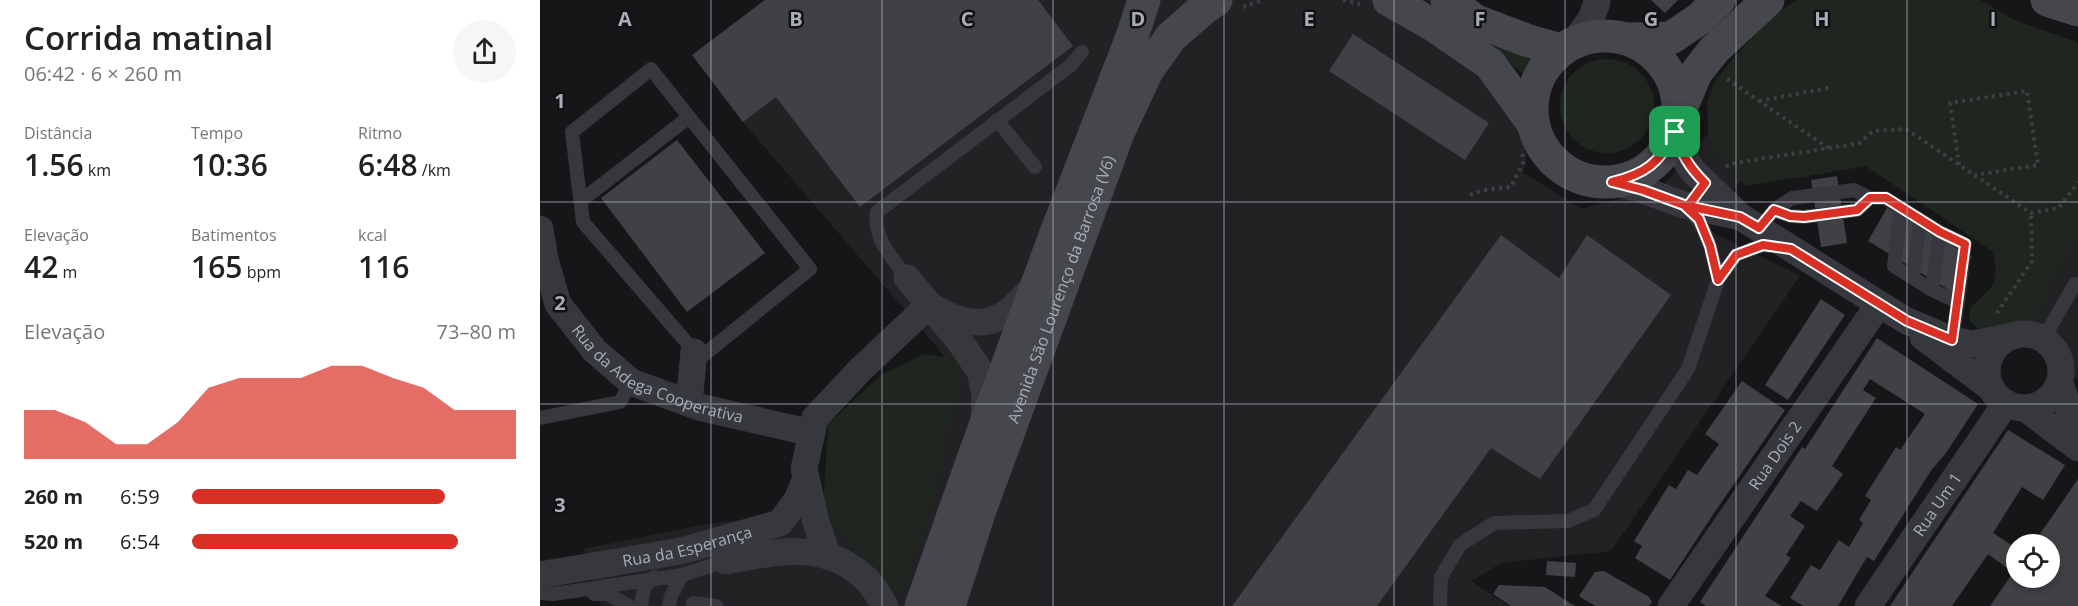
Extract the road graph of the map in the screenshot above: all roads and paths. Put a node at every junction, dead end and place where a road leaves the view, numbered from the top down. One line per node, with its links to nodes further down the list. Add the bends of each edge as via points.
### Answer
1 (1144, 0): 42 (main road, Avenida São Lourenço da Barrosa (V6))
2 (1216, 0): 76 (main road, Avenida São Lourenço da Barrosa (V6), via 1172,36 1147,71 1118,132 980,510)
3 (1343, 0): 9 (path)
4 (1447, 0): 12 (main road, via 1476,21)
5 (1719, 0): 11 (main road, via 1699,20 1671,38)
6 (1768, 0): 14 (main road)
7 (2047, 0): 10 (main road)
8 (1597, 1): 11 (street, via 1605,20); 12 (street, via 1591,19)
9 (1378, 3): 20 (main road, via 1433,25 1490,64 1505,82)
10 (2078, 10)
11 (1624, 38): 12 (main road, via 1595,36); 19 (main road, via 1650,51 1667,69 1677,92)
12 (1567, 46): 20 (main road, via 1546,64 1536,82)
13 (1082, 52): 18 (lane, via 1071,65)
14 (1704, 64): 16 (path); 19 (main road, via 1696,73)
15 (1833, 87): 16 (path)
16 (1759, 101): 21 (path)
17 (689, 117): 30 (lane); 30 (lane, via 651,69 572,132); 52 (lane, via 810,269 700,358)
18 (997, 120): 23 (lane); 39 (lane, via 877,212 879,239)
19 (1677, 124): 25 (main road, via 1665,151 1651,166 1633,177); 27 (street, via 1682,155)
20 (1526, 133): 25 (main road, via 1536,137 1558,166 1576,177); 28 (path, via 1523,163 1511,187)
21 (1829, 148): 22 (path, via 1860,143 1873,131 1906,129); 27 (path, via 1730,164)
22 (1959, 165): 24 (path); 24 (path, via 1950,103 2027,91 2038,165)
23 (1035, 166)
24 (1974, 175): 33 (path)
25 (1612, 182): 31 (street)
26 (2078, 182): 33 (path, via 2059,208)
27 (1705, 183): 34 (street)
28 (1470, 195)
29 (1870, 198): 32 (lane, via 1886,198); 34 (lane, via 1857,210); 34 (lane, via 1854,190 1792,198)
30 (581, 201): 52 (lane, via 583,222)
31 (1684, 205): 34 (street); 41 (lane, via 1699,219)
32 (1901, 208): 35 (lane); 40 (lane, via 1893,266)
33 (2031, 213): 51 (path, via 2032,261 1997,313)
34 (1758, 219): 38 (street)
35 (1920, 220): 37 (lane); 40 (lane)
36 (540, 229): 53 (street, Rua da Adega Cooperativa, via 558,304 595,351)
37 (1940, 232): 44 (lane); 45 (lane, via 1965,244)
38 (1791, 249): 41 (lane, via 1763,245 1736,255); 46 (street)
39 (907, 278): 47 (street)
40 (1913, 278): 44 (lane)
41 (1718, 280): 77 (lane, via 1688,369 1594,510 1568,521 1494,523 1460,545 1441,577)
42 (1038, 282): 47 (street, via 1005,314 987,321 966,322); 58 (main road, Avenida São Lourenço da Barrosa (V6))
43 (2078, 286): 49 (lane, via 2075,284)
44 (1932, 290): 45 (lane)
45 (1958, 302): 50 (lane)
46 (1879, 304): 50 (street); 55 (street); 68 (street, Rua Dois 2)
47 (929, 305): 58 (street, via 980,371 985,395); 60 (street, via 815,418)
48 (2013, 336): 49 (street); 51 (street); 55 (street, via 1997,346 1988,366 1988,380)
49 (2044, 338): 54 (street, via 2060,359)
50 (1952, 340): 51 (street)
51 (1986, 342)
52 (694, 352): 56 (street)
53 (632, 382): 56 (street, Rua da Adega Cooperativa); 57 (lane, via 620,402)
54 (2060, 382): 55 (street, via 2042,404); 59 (street)
55 (2008, 400): 61 (street); 78 (street, Rua Um 1)
56 (689, 403): 60 (street, Rua da Adega Cooperativa)
57 (540, 418)
58 (984, 428): 75 (main road, Avenida São Lourenço da Barrosa (V6))
59 (2078, 431)
60 (812, 433): 62 (street, via 804,469)
61 (2078, 448)
62 (806, 478): 63 (street); 65 (street, Rua da Esperança, via 780,524)
63 (827, 554): 64 (street, via 781,551); 74 (street, via 850,565 868,581)
64 (725, 561): 65 (lane)
65 (681, 563): 66 (lane); 66 (lane); 67 (street, Rua da Esperança); 71 (lane)
66 (652, 579): 67 (lane); 70 (lane, via 644,587)
67 (544, 588): 69 (lane, via 608,594)
68 (1676, 604)
69 (629, 606)
70 (641, 606)
71 (669, 606)
72 (693, 606): 73 (lane)
73 (716, 606)
74 (885, 606)
75 (921, 606)
76 (949, 606)
77 (1440, 606)
78 (1868, 606)

